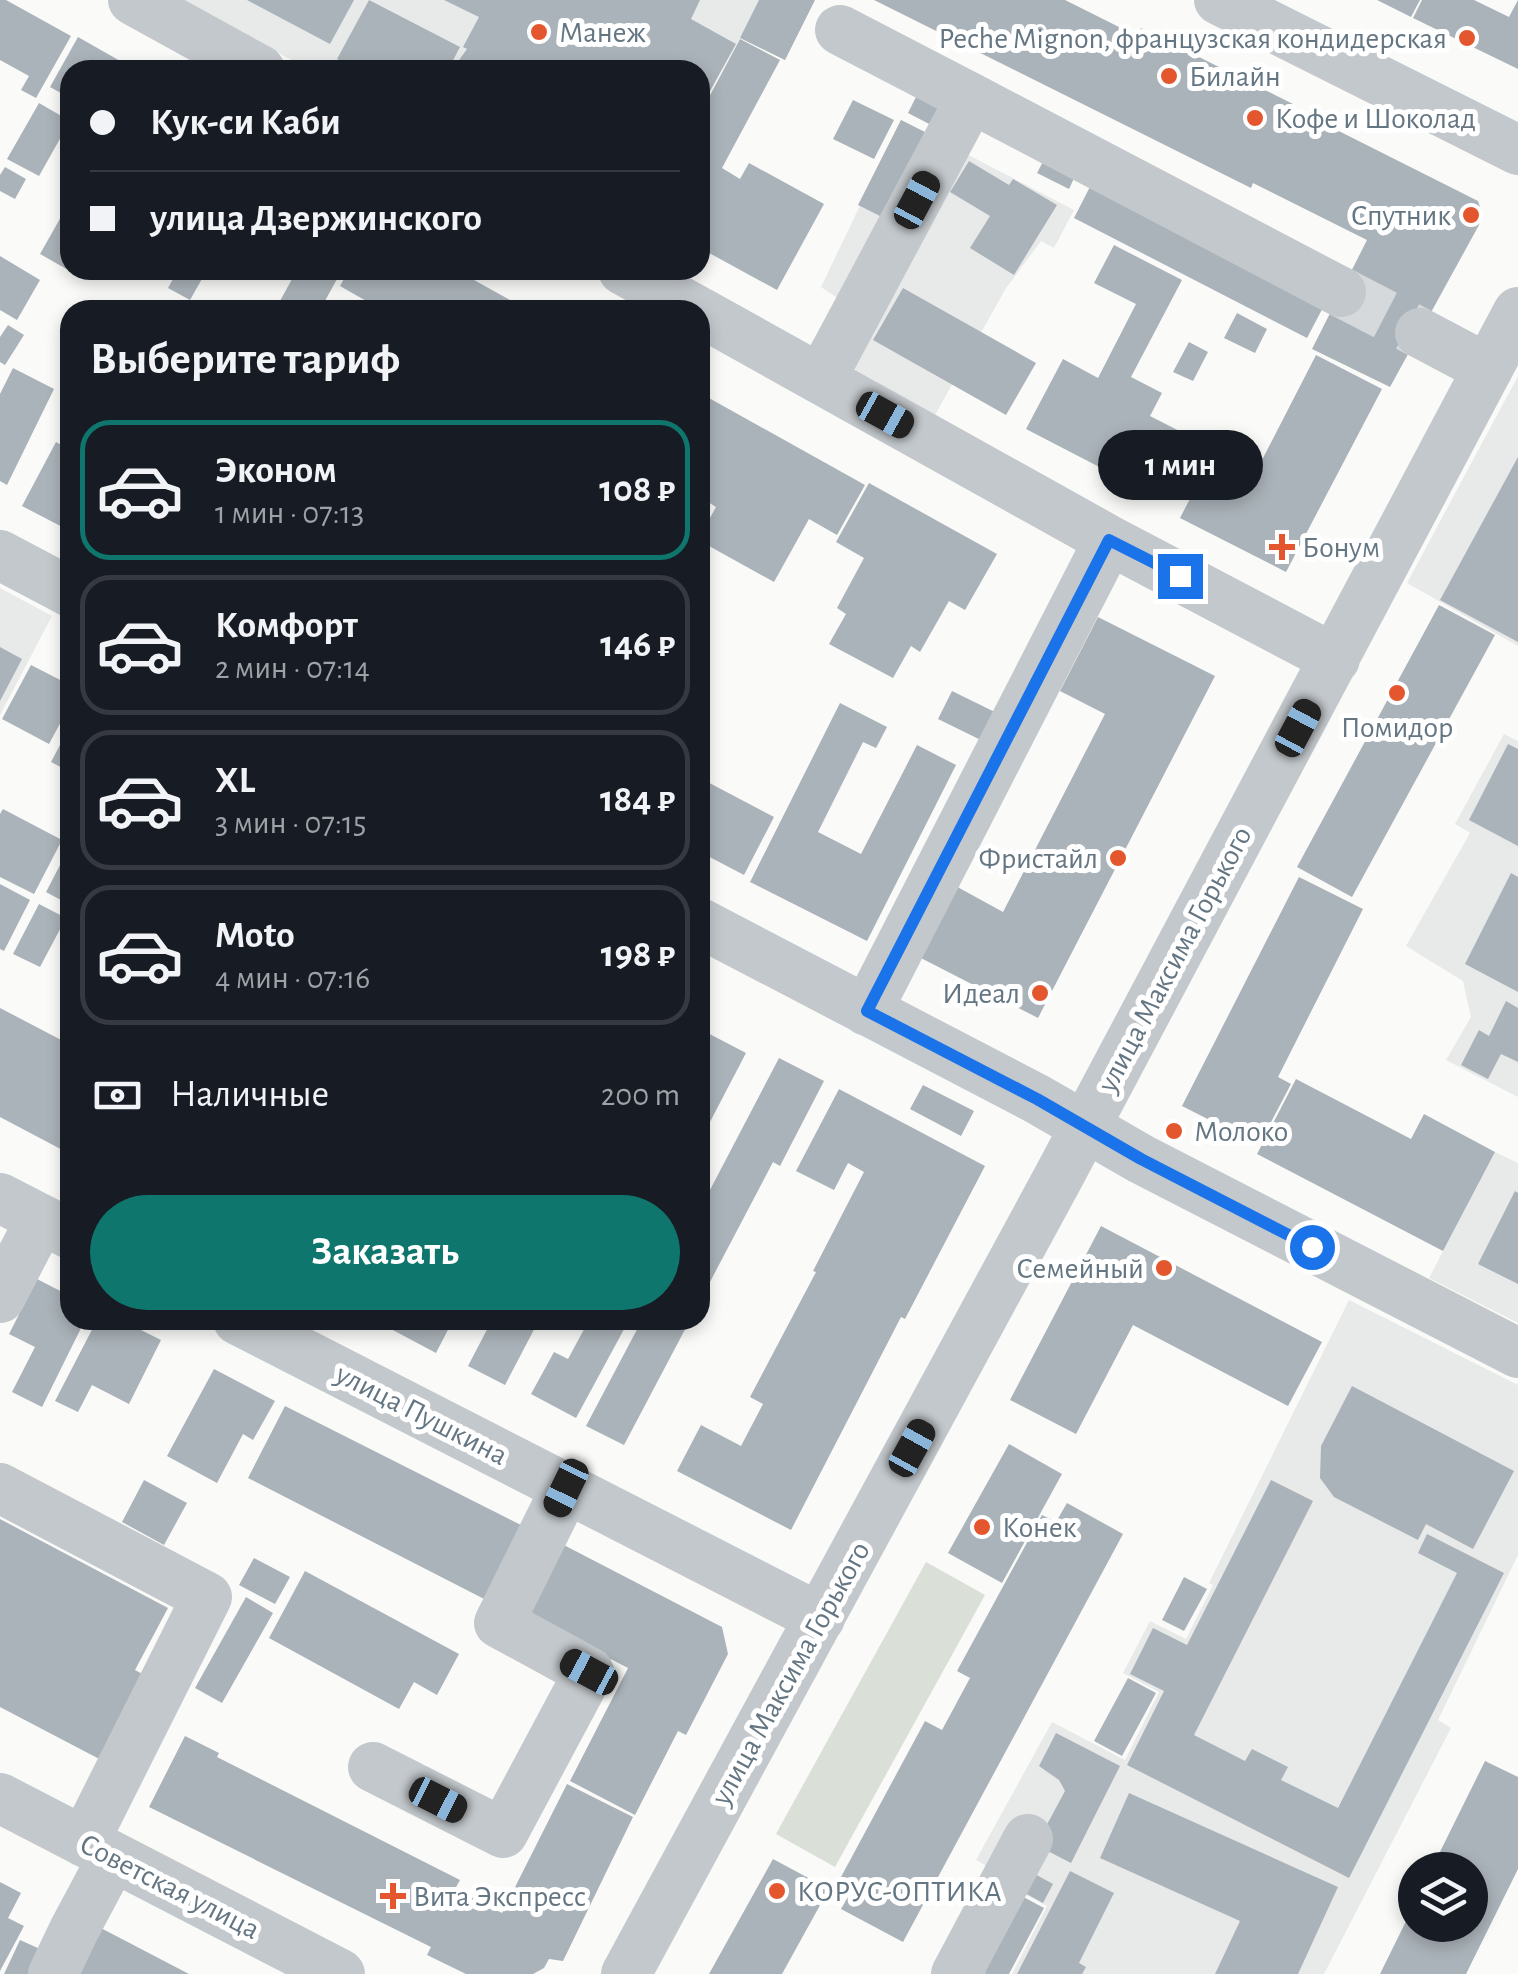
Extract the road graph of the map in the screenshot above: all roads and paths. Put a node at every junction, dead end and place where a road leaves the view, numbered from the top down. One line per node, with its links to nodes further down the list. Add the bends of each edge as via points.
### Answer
1 (133, 0): 4 (street)
2 (1219, 0): 6 (street)
3 (840, 30): 5 (street)
4 (242, 60)
5 (971, 98): 8 (street); 14 (street)
6 (1518, 150)
7 (641, 280): 9 (street)
8 (1341, 292)
9 (678, 300)
10 (1518, 312): 13 (street, улица Максима Горького)
11 (710, 318): 14 (street)
12 (1420, 333): 13 (street)
13 (1488, 369): 18 (street, улица Максима Горького)
14 (821, 379): 15 (street)
15 (1109, 540): 18 (street); 20 (street)
16 (0, 555): 17 (street)
17 (60, 587)
18 (1335, 659): 21 (street, улица Максима Горького)
19 (710, 928): 20 (street)
20 (867, 1011): 21 (street)
21 (1085, 1126): 25 (street); 28 (street, улица Максима Горького)
22 (37, 1217): 23 (street)
23 (0, 1298)
24 (258, 1330): 27 (street, улица Пушкина)
25 (1518, 1353)
26 (0, 1488): 32 (street, via 207,1597)
27 (566, 1488): 28 (street, улица Пушкина); 29 (street, via 499,1623 589,1672 503,1834)
28 (820, 1618): 35 (street, улица Максима Горького)
29 (373, 1767)
30 (0, 1798): 32 (street, Советская улица)
31 (1028, 1839): 36 (street)
32 (98, 1850): 33 (street); 34 (street, Советская улица)
33 (53, 1974)
34 (340, 1974)
35 (626, 1974)
36 (956, 1974)

